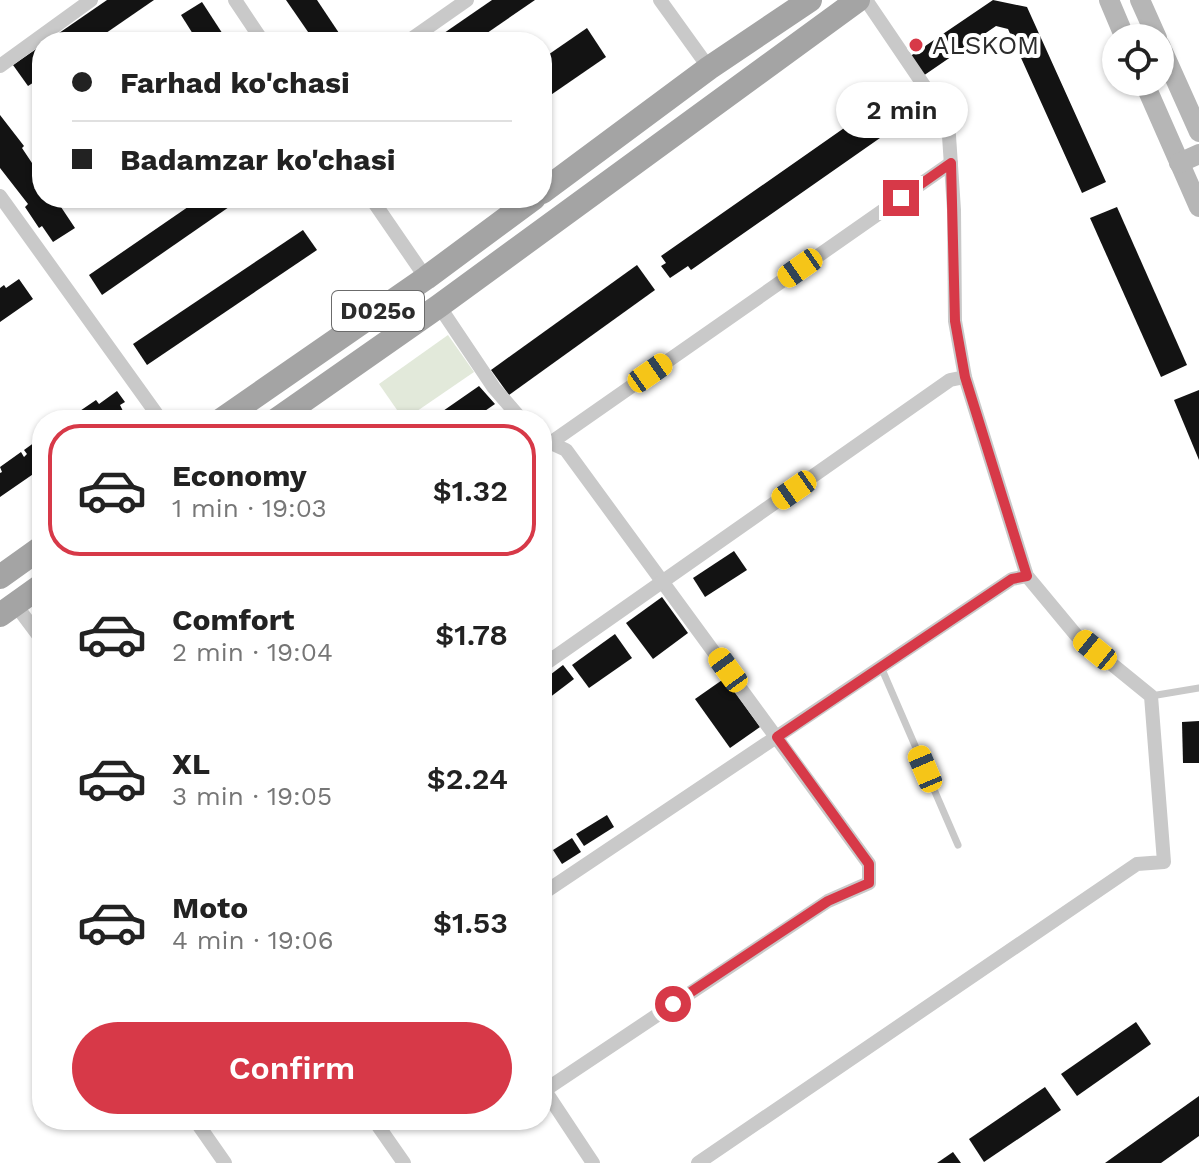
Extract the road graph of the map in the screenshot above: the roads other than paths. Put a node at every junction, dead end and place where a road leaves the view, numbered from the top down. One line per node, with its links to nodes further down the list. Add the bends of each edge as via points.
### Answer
1 (91, 0): 12 (street)
2 (235, 0): 13 (street)
3 (467, 0): 14 (street)
4 (660, 0): 17 (street)
5 (810, 0): 17 (main road)
6 (858, 0): 30 (main road, D025o)
7 (866, 0): 22 (street, via 948,121)
8 (1109, 0): 10 (main road)
9 (1140, 0): 11 (main road)
10 (1119, 24)
11 (1151, 24)
12 (47, 32)
13 (256, 32)
14 (421, 32)
15 (32, 43): 16 (street)
16 (0, 66)
17 (709, 68): 24 (main road)
18 (1174, 76): 20 (main road)
19 (1150, 96): 23 (main road)
20 (1199, 132)
21 (1199, 154): 23 (main road)
22 (951, 163): 31 (street, via 955,321); 36 (street)
23 (1179, 163): 26 (main road)
24 (552, 185)
25 (0, 196): 32 (street)
26 (1199, 207)
27 (378, 208): 29 (street)
28 (520, 208): 29 (main road, D025o)
29 (426, 278): 33 (main road, D025o)
30 (439, 306): 34 (main road, D025o); 35 (street)
31 (965, 377): 39 (street); 41 (street, via 950,380)
32 (154, 410)
33 (235, 410)
34 (290, 410)
35 (510, 410)
36 (552, 439)
37 (552, 446): 41 (street, via 566,450)
38 (32, 554): 40 (main road)
39 (1027, 576): 46 (street, via 1012,579); 48 (street, via 1076,635)
40 (0, 577)
41 (664, 581): 45 (street); 49 (street)
42 (32, 592): 43 (main road)
43 (8, 609): 44 (street)
44 (32, 631)
45 (552, 659)
46 (881, 667): 49 (street); 50 (lane)
47 (1199, 688): 48 (lane)
48 (1151, 696): 59 (street, via 1164,862 1137,864)
49 (777, 737): 51 (street); 52 (street, via 869,864 869,883 828,901)
50 (958, 845)
51 (552, 887)
52 (552, 1083)
53 (552, 1100): 58 (street)
54 (202, 1130): 56 (street)
55 (381, 1130): 57 (street)
56 (225, 1163)
57 (404, 1163)
58 (593, 1163)
59 (698, 1163)

